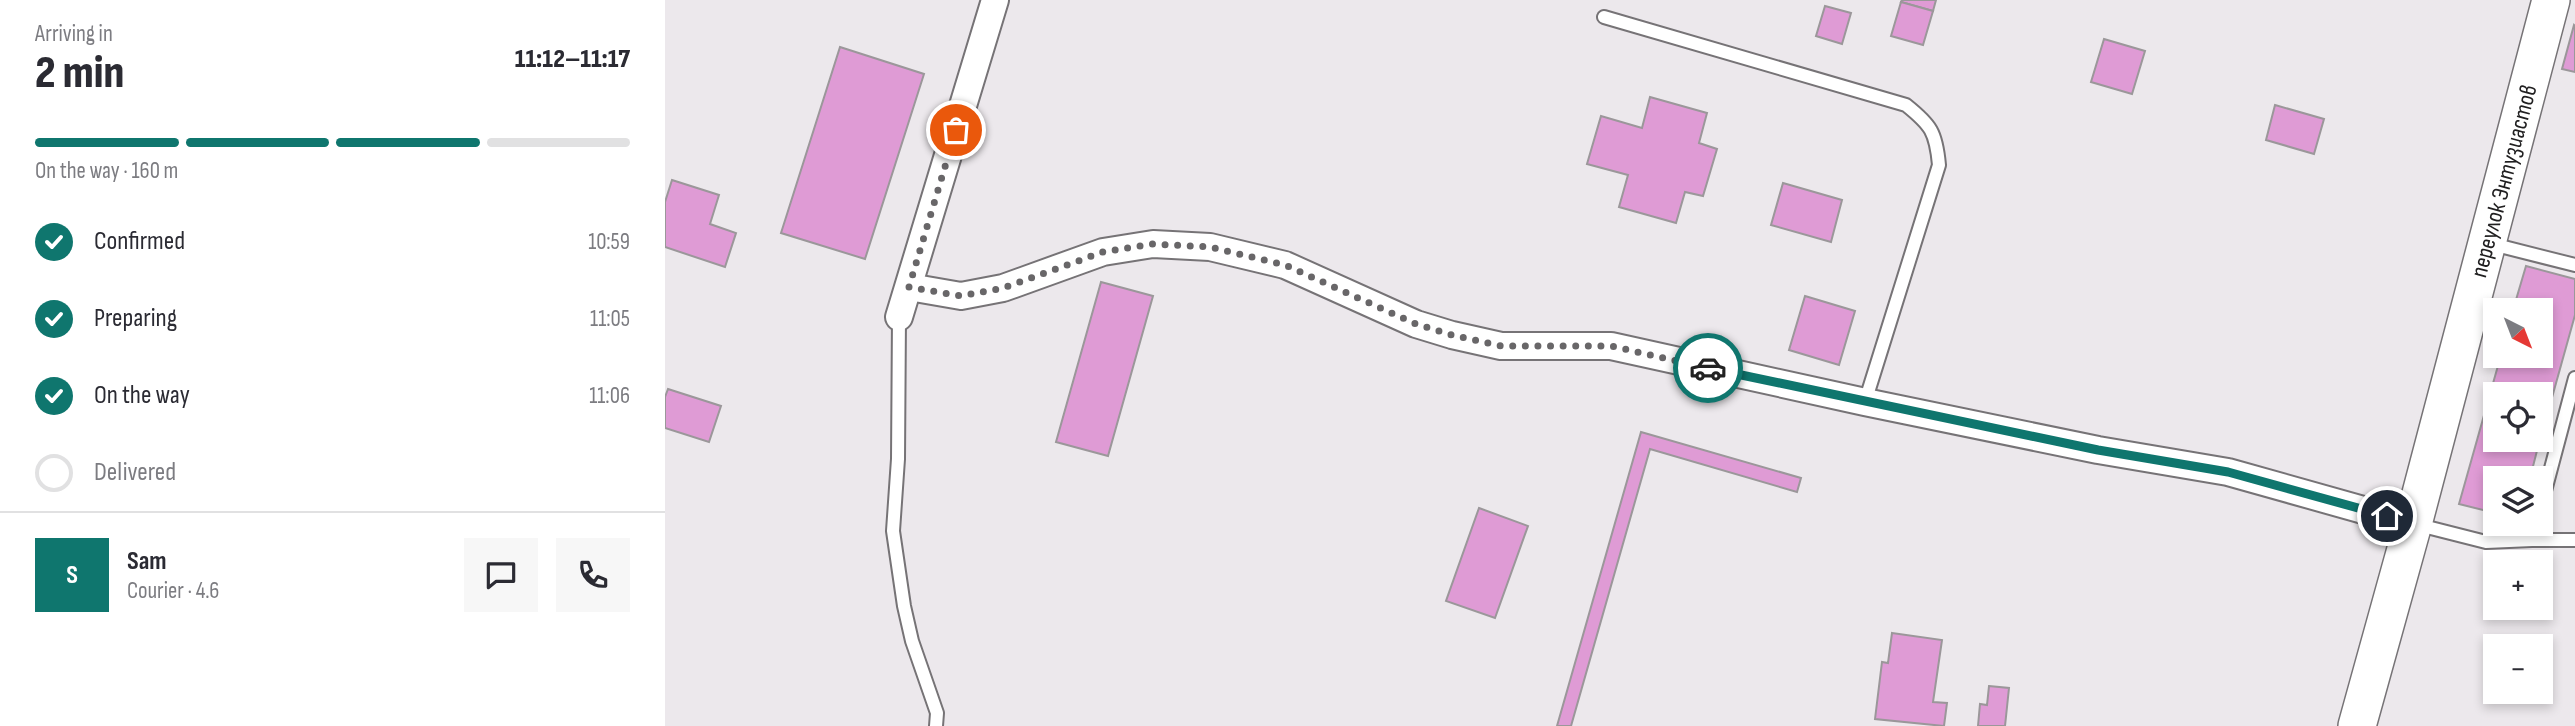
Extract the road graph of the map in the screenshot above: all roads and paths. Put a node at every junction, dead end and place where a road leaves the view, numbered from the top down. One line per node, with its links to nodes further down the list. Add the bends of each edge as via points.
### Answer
1 (995, 0): 6 (street)
2 (2551, 0): 4 (main road, переулок Энтузиастов)
3 (1604, 17): 9 (lane, via 1906,105 1937,139 1939,165)
4 (2488, 243): 5 (lane); 11 (main road, переулок Энтузиастов)
5 (2575, 265)
6 (909, 287): 7 (street); 9 (street, via 961,296 1003,288 1103,252 1153,244 1210,247 1285,265 1416,324 1452,335 1501,346 1611,346)
7 (899, 317): 15 (lane, via 893,531 904,606 937,713)
8 (2575, 378): 10 (lane)
9 (1865, 402): 11 (street, via 2228,472)
10 (2552, 466)
11 (2413, 524): 13 (lane, via 2486,542); 16 (main road, переулок Энтузиастов)
12 (2533, 536): 13 (lane)
13 (2532, 540): 14 (lane)
14 (2575, 540)
15 (936, 726)
16 (2357, 726)

